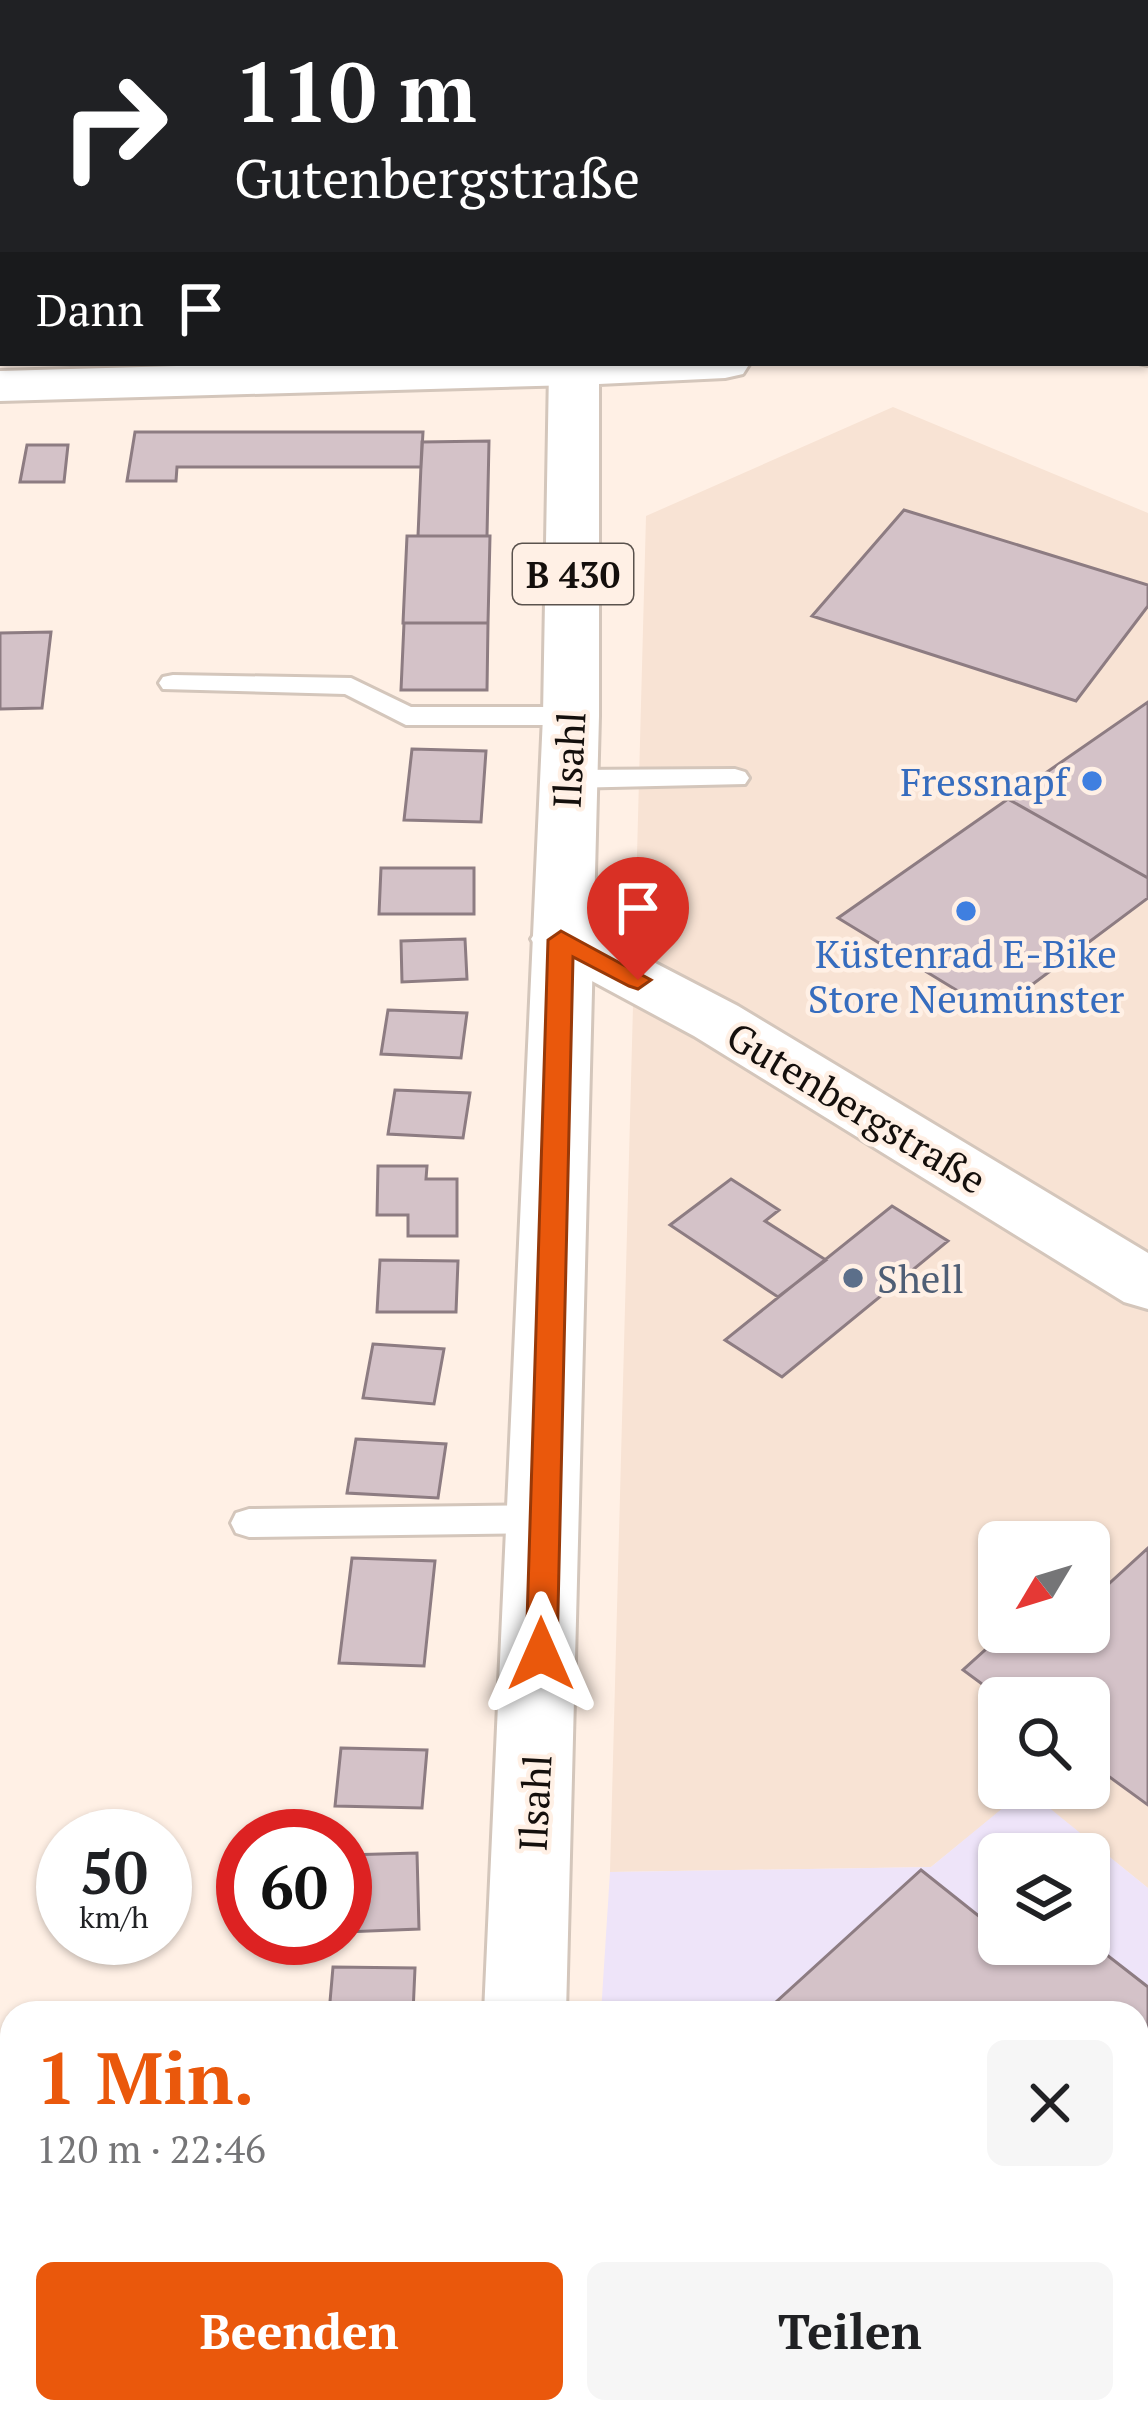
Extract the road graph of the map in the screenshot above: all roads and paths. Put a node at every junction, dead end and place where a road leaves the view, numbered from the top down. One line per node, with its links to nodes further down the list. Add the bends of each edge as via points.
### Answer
1 (660, 366): 2 (main road)
2 (574, 370): 3 (main road); 5 (main road, Ilsahl / B 430)
3 (0, 386)
4 (173, 683): 5 (lane, via 351,686 406,716)
5 (569, 747): 6 (lane); 7 (main road, Ilsahl / B 430)
6 (735, 778)
7 (561, 940): 8 (main road, Gutenbergstraße, via 716,1021); 9 (main road, Ilsahl / B 430)
8 (1148, 1286)
9 (542, 1520): 10 (lane); 11 (main road, Ilsahl / B 430)
10 (249, 1523)
11 (526, 2001)

